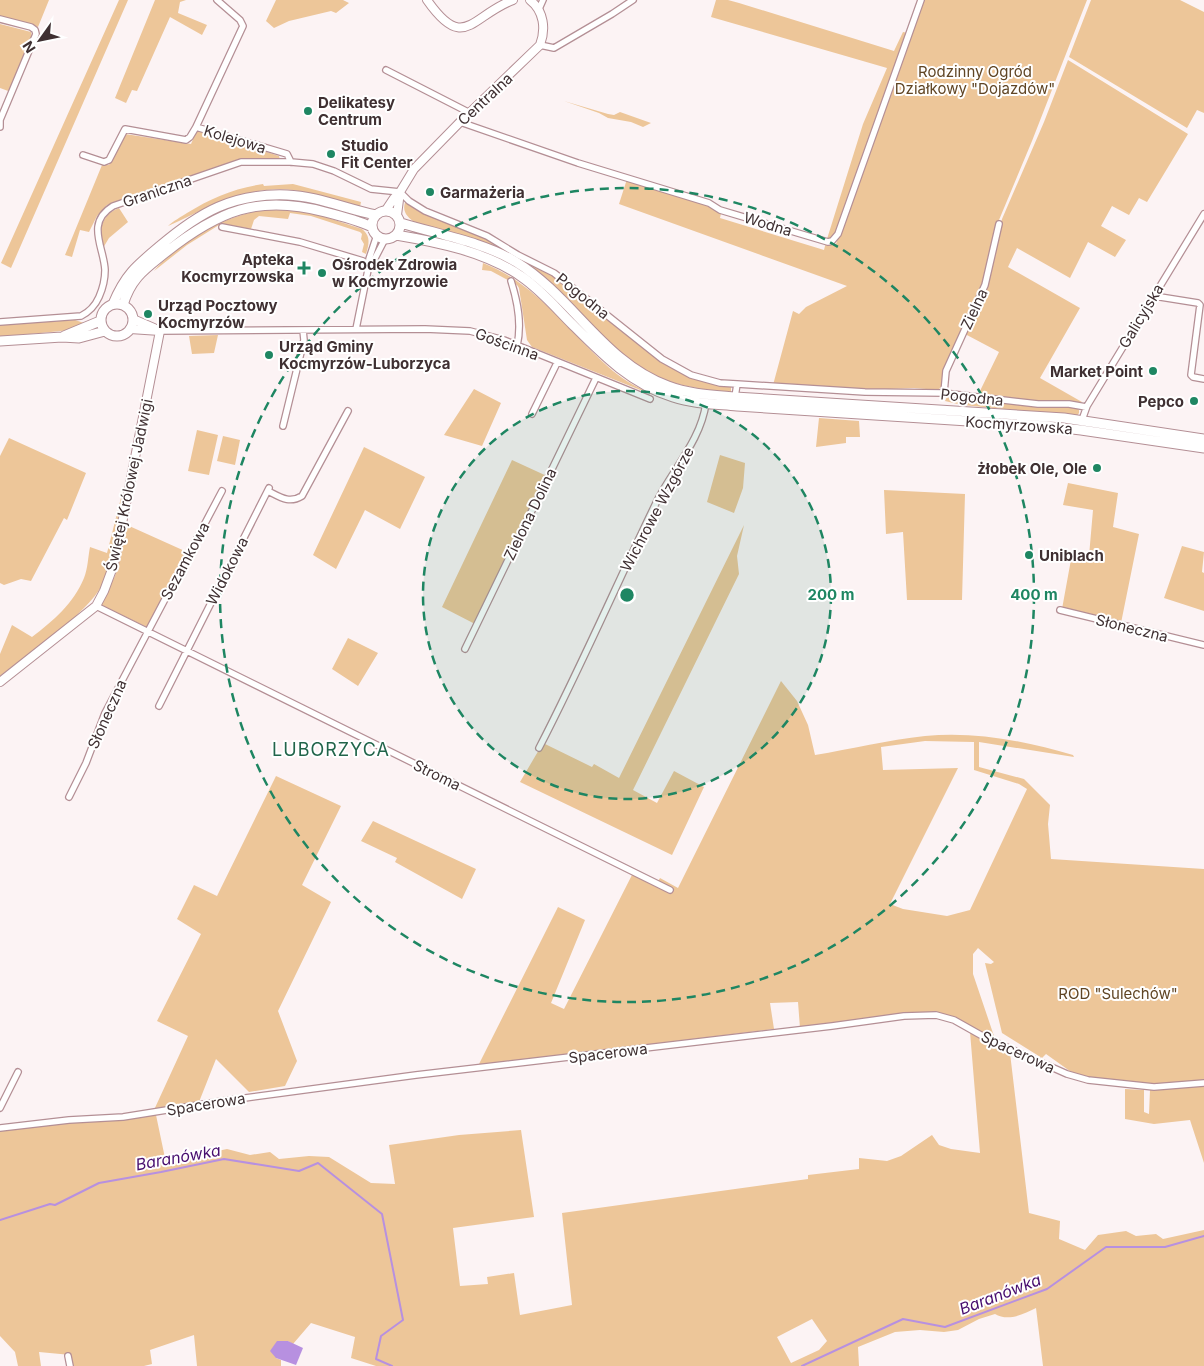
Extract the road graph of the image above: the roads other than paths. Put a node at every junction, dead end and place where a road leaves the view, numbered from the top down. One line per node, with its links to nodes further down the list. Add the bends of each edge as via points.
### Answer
1 (216, 0): 16 (street, via 243,26)
2 (428, 0): 3 (street, via 442,20 451,26 461,27 474,24)
3 (513, 0)
4 (530, 0): 8 (street)
5 (543, 0): 8 (street)
6 (633, 0): 10 (street, via 554,48)
7 (921, 0): 14 (street, Wodna, via 838,234 832,241 720,210 709,203)
8 (539, 9): 10 (street, via 544,32)
9 (0, 19): 13 (street, via 31,27 36,34)
10 (540, 45): 12 (street, Centralna)
11 (386, 70): 12 (street)
12 (470, 113): 14 (street, Centralna)
13 (0, 120): 15 (street)
14 (460, 122): 19 (street, Centralna, via 414,169)
15 (0, 127)
16 (196, 127): 17 (street, Kolejowa, via 186,140 125,129 109,160 104,162); 18 (street, Kolejowa, via 287,154)
17 (83, 154)
18 (291, 162): 19 (street, Graniczna, via 313,164 334,171 370,189); 35 (street, Graniczna, via 241,162 113,206 103,215 97,229 105,269 104,285 88,313)
19 (400, 192): 20 (street, Centralna); 23 (street, Centralna); 47 (street, Pogodna, via 426,211 487,236 554,273 662,359 691,375 720,384)
20 (386, 210): 22 (main road); 23 (main road)
21 (1204, 214): 30 (street, Galicyjska)
22 (376, 215): 26 (main road, via 373,220); 31 (main road, via 289,195 269,195 229,203 201,214 137,265 123,282)
23 (399, 219): 27 (main road); 49 (main road, via 514,261 544,283 614,353 649,377 685,390)
24 (999, 224): 48 (street, Zielna, via 985,286 946,372)
25 (222, 227): 28 (street, via 300,242)
26 (378, 234): 27 (main road, via 390,238); 28 (street); 28 (street, via 373,262); 32 (main road, via 359,222 285,204 232,212 192,232 141,272 132,282)
27 (396, 235): 51 (main road, via 453,248 505,267 536,289 603,355 637,381 674,397)
28 (369, 265): 37 (street)
29 (511, 282): 43 (street, via 519,313)
30 (1154, 296): 46 (street, via 1200,305 1191,375); 53 (street, Galicyjska)
31 (113, 304): 32 (main road); 34 (main road, via 104,309)
32 (123, 305): 33 (main road)
33 (133, 319): 36 (main road); 40 (street)
34 (100, 321): 39 (main road); 41 (main road)
35 (0, 322)
36 (130, 329): 39 (main road, via 120,336); 40 (street)
37 (356, 329): 38 (street, Gościnna); 43 (street, Gościnna, via 460,330 486,334)
38 (303, 330): 40 (street, Gościnna); 57 (street, via 304,340)
39 (105, 331): 41 (main road, via 79,338)
40 (160, 331): 61 (street, Świętej Królowej Jadwigi, via 114,564)
41 (62, 337): 42 (main road)
42 (0, 341)
43 (517, 346): 44 (street, Gościnna)
44 (557, 363): 45 (street, Gościnna); 55 (street)
45 (596, 378): 50 (street, Gościnna); 65 (street, Zielona Dolina)
46 (1204, 379)
47 (737, 384): 48 (street, Pogodna); 49 (street)
48 (944, 393): 53 (street, Pogodna)
49 (735, 397): 52 (main road)
50 (650, 399)
51 (706, 404): 52 (main road); 69 (street, Wichrowe Wzgórze, via 694,439 659,498)
52 (833, 407): 56 (main road, Kocmyrzowska); 59 (main road, Kocmyrzowska, via 1054,427)
53 (1086, 407): 56 (street, Galicyjska)
54 (348, 411): 66 (street, Widokowa, via 302,496 289,501 268,490)
55 (532, 414)
56 (1082, 420): 58 (main road, Kocmyrzowska)
57 (283, 426)
58 (1204, 439)
59 (1204, 448)
60 (222, 491): 63 (street, Sezamkowa)
61 (96, 606): 63 (street, Stroma); 67 (street, Świętej Królowej Jadwigi)
62 (1060, 610): 64 (street, Słoneczna)
63 (148, 632): 66 (street, Stroma); 70 (street, Słoneczna, via 105,713)
64 (1204, 645)
65 (465, 649)
66 (187, 651): 68 (street, Widokowa); 71 (street, Stroma)
67 (0, 682)
68 (159, 706)
69 (539, 748)
70 (69, 797)
71 (670, 890)
72 (18, 1072): 74 (street)
73 (1204, 1083): 75 (street, Spacerowa, via 1154,1087 1088,1080 986,1038 954,1020 936,1015 904,1016 416,1075 123,1117)
74 (0, 1108)
75 (0, 1128)
76 (68, 1356): 77 (street)
77 (70, 1366)

